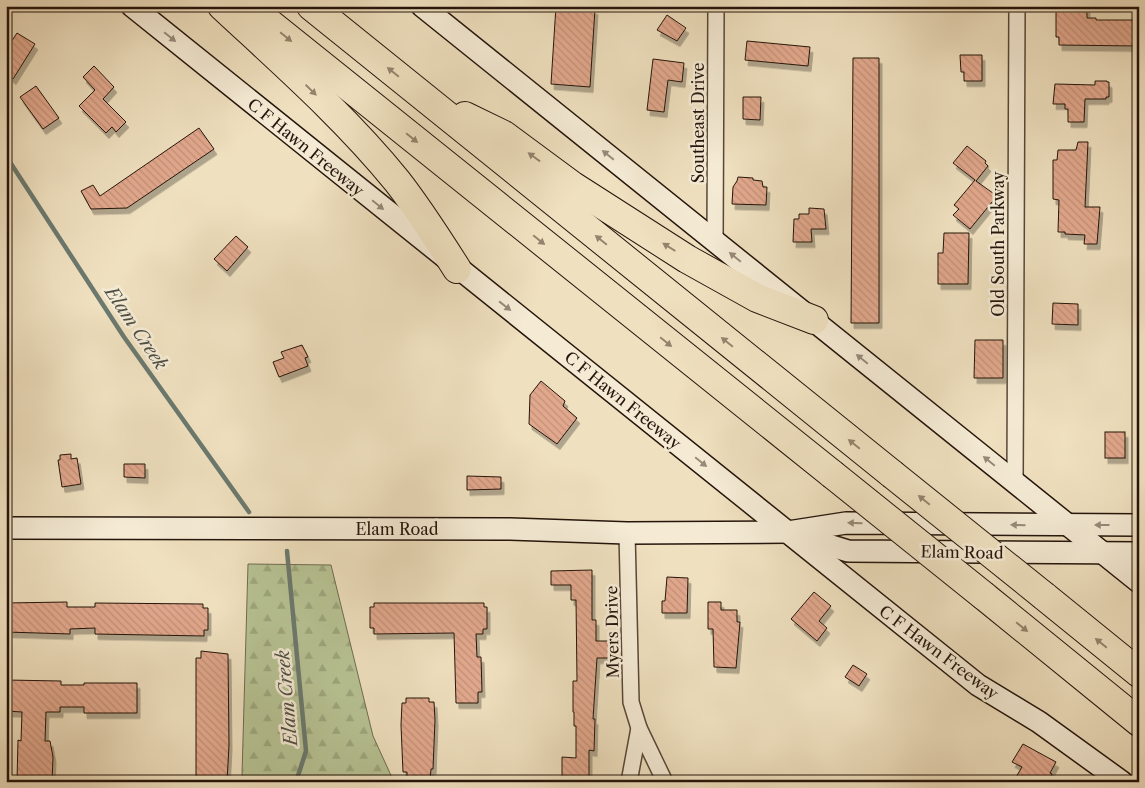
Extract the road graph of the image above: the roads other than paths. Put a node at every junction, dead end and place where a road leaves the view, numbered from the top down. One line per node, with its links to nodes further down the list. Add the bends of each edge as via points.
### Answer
1 (132, 6): 10 (main road, C F Hawn Freeway, one-way to 10)
2 (222, 6): 10 (highway, one-way to 10, via 364,142 432,229)
3 (248, 6): 22 (highway, one-way to 22, bridge)
4 (311, 6): 8 (highway, one-way to 4)
5 (422, 6): 9 (main road, one-way to 5)
6 (716, 6): 9 (street, Southeast Drive)
7 (1017, 6): 12 (street, Old South Parkway)
8 (417, 92): 11 (highway, one-way to 8, via 757,298 688,259 572,186 504,135); 21 (highway, one-way to 8, bridge)
9 (715, 241): 11 (main road, one-way to 9)
10 (457, 269): 16 (main road, C F Hawn Freeway, one-way to 16)
11 (814, 320): 12 (main road, one-way to 11)
12 (1015, 482): 13 (main road)
13 (1066, 525): 14 (main road, Elam Road, one-way to 13); 16 (main road, Elam Road, one-way to 16, via 846,523); 18 (main road)
14 (1139, 525)
15 (6, 528): 17 (main road, Elam Road, via 510,529)
16 (788, 532): 17 (main road, Elam Road); 18 (main road, Elam Road, via 848,551); 24 (main road, C F Hawn Freeway, via 978,685 1039,722)
17 (627, 533): 23 (street, Myers Drive, via 631,702)
18 (1102, 553): 19 (main road, Elam Road); 20 (main road)
19 (1139, 553)
20 (1139, 582)
21 (1139, 673)
22 (1139, 722)
23 (639, 728): 25 (street); 26 (street, Myers Drive)
24 (1116, 780)
25 (629, 782)
26 (665, 782)

